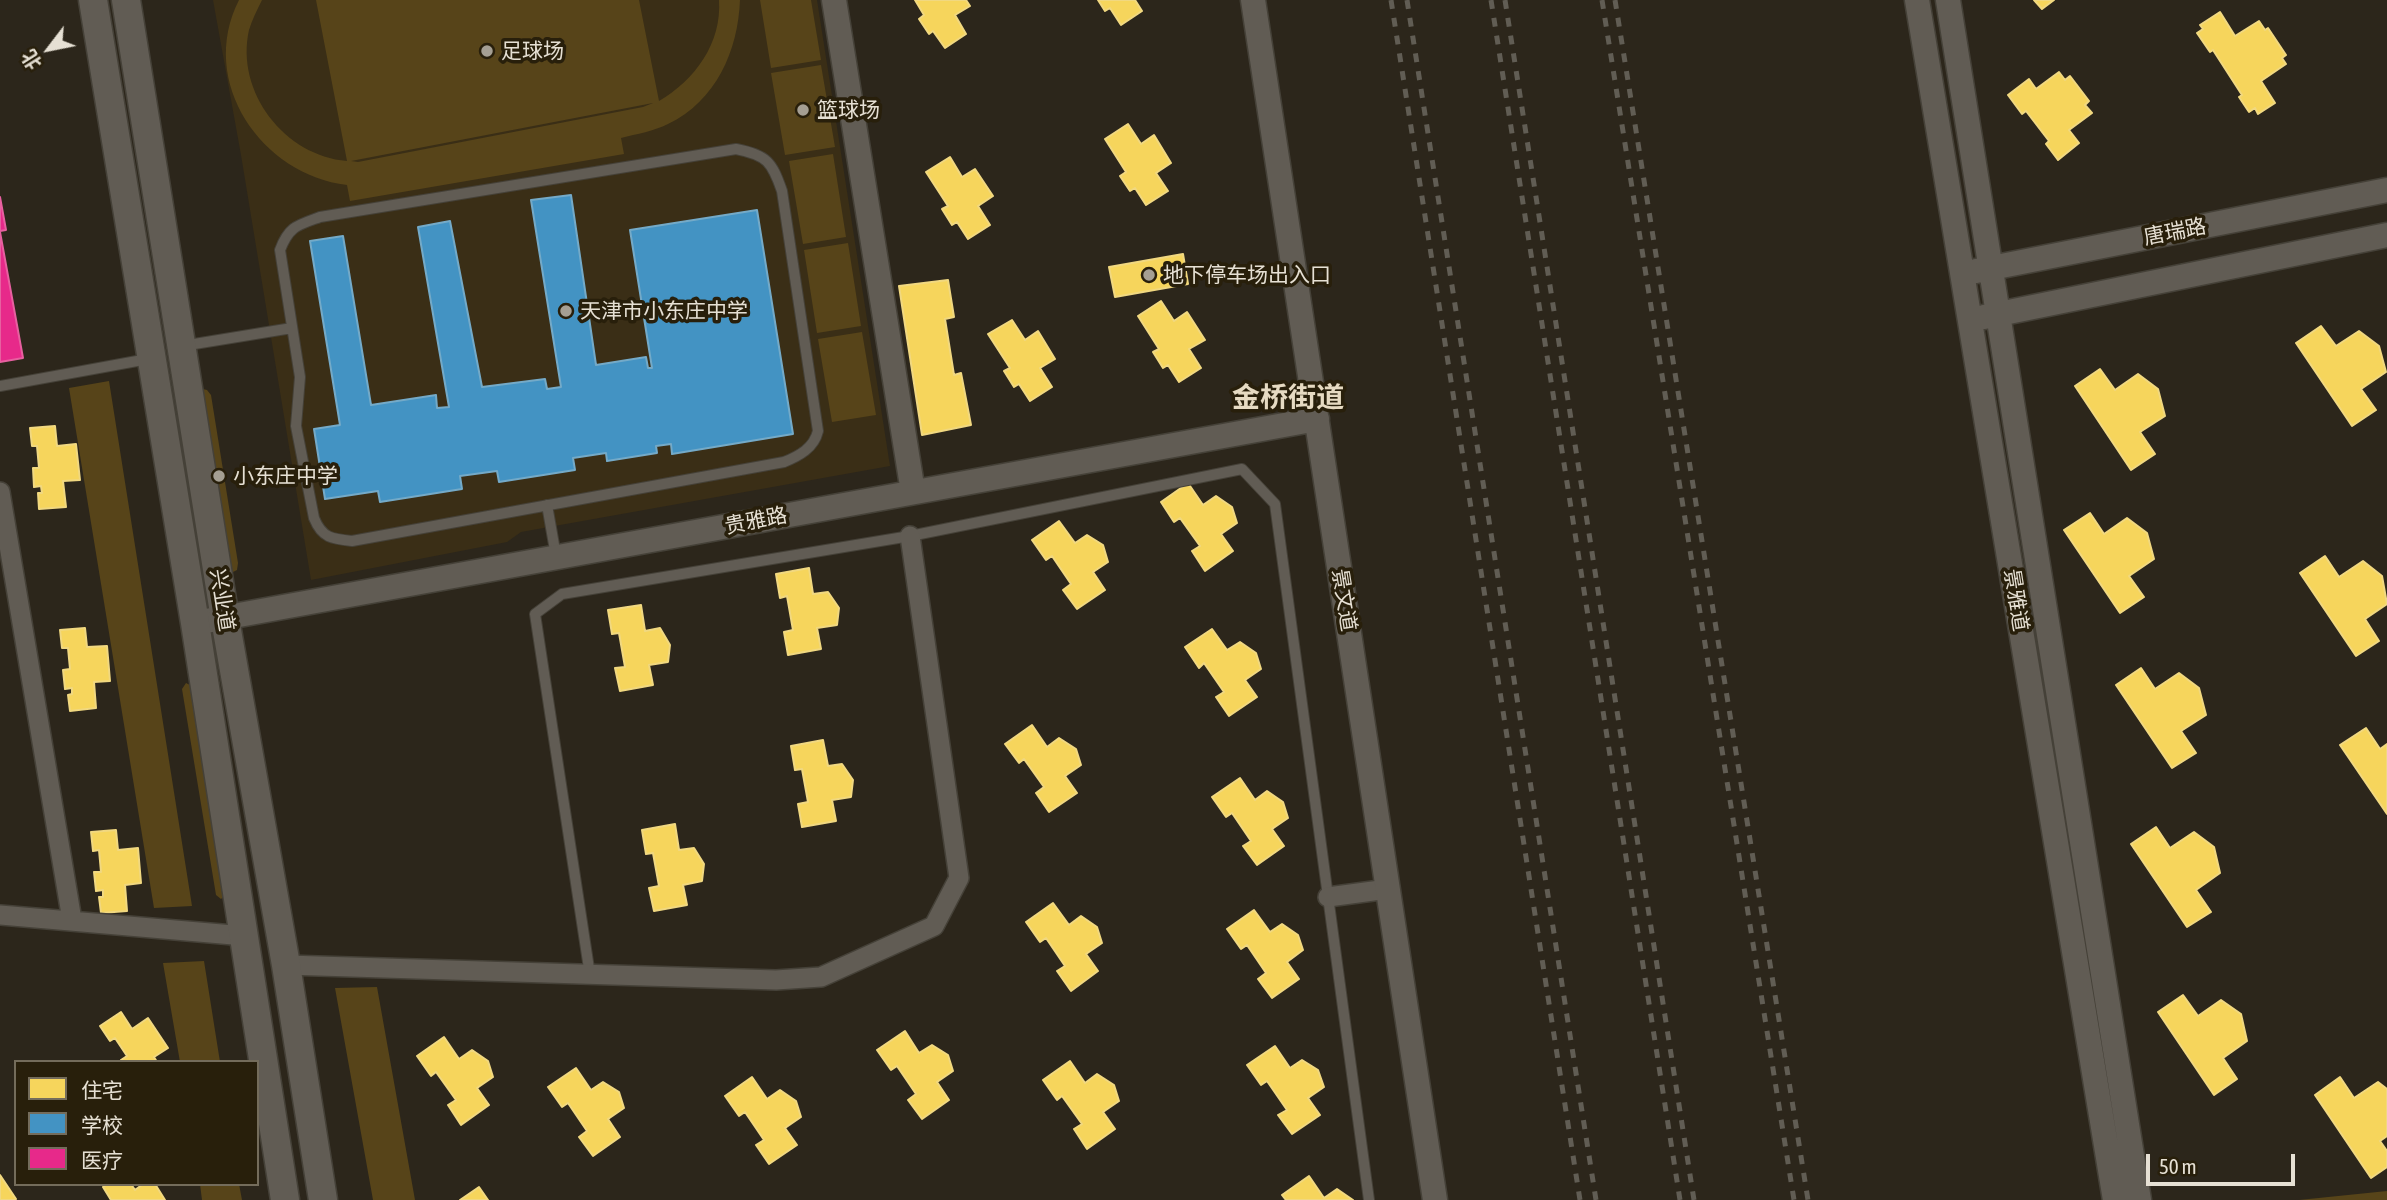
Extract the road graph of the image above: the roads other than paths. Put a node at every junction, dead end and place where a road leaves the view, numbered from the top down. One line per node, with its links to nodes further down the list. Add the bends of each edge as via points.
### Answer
1 (93, 0): 15 (main road, 兴业道)
2 (126, 0): 14 (main road, 兴业道)
3 (834, 0): 19 (street)
4 (1253, 0): 17 (street, 景文道)
5 (1917, 0): 10 (street, 景雅道)
6 (1948, 0): 9 (street, 景雅道)
7 (2387, 190): 9 (street, 唐瑞路)
8 (2387, 235): 11 (street)
9 (1992, 269): 10 (street, 唐瑞路); 11 (street, 景雅道)
10 (1962, 274): 12 (street, 景雅道)
11 (1998, 315): 12 (street); 37 (street, 景雅道)
12 (1970, 320): 36 (street, 景雅道)
13 (292, 328): 14 (lane); 20 (lane, via 300,377 296,426 314,518 329,537 352,541); 20 (lane, via 280,250 296,225 320,217 736,149 766,159 782,191 816,440 784,462)
14 (181, 346): 23 (main road, 兴业道)
15 (152, 358): 16 (lane); 24 (main road, 兴业道)
16 (0, 386)
17 (1317, 419): 19 (street, 贵雅路); 25 (street, 景文道)
18 (0, 492): 28 (street)
19 (913, 492): 22 (street, 贵雅路)
20 (547, 505): 22 (lane)
21 (910, 536): 26 (lane, via 1242,468 1275,504); 31 (lane, via 562,594 535,614); 31 (street, via 959,878 934,926 821,977)
22 (557, 559): 23 (street, 贵雅路)
23 (225, 619): 24 (street, 贵雅路); 30 (main road, 兴业道)
24 (195, 623): 29 (main road, 兴业道)
25 (1388, 889): 26 (street); 35 (street, 景文道)
26 (1328, 897): 34 (lane)
27 (0, 915): 28 (street)
28 (72, 920): 29 (street)
29 (246, 936): 32 (main road, 兴业道)
30 (286, 965): 31 (street); 33 (main road, 兴业道)
31 (590, 975)
32 (285, 1200)
33 (323, 1200)
34 (1369, 1200)
35 (1435, 1200)
36 (2115, 1200)
37 (2140, 1200)

